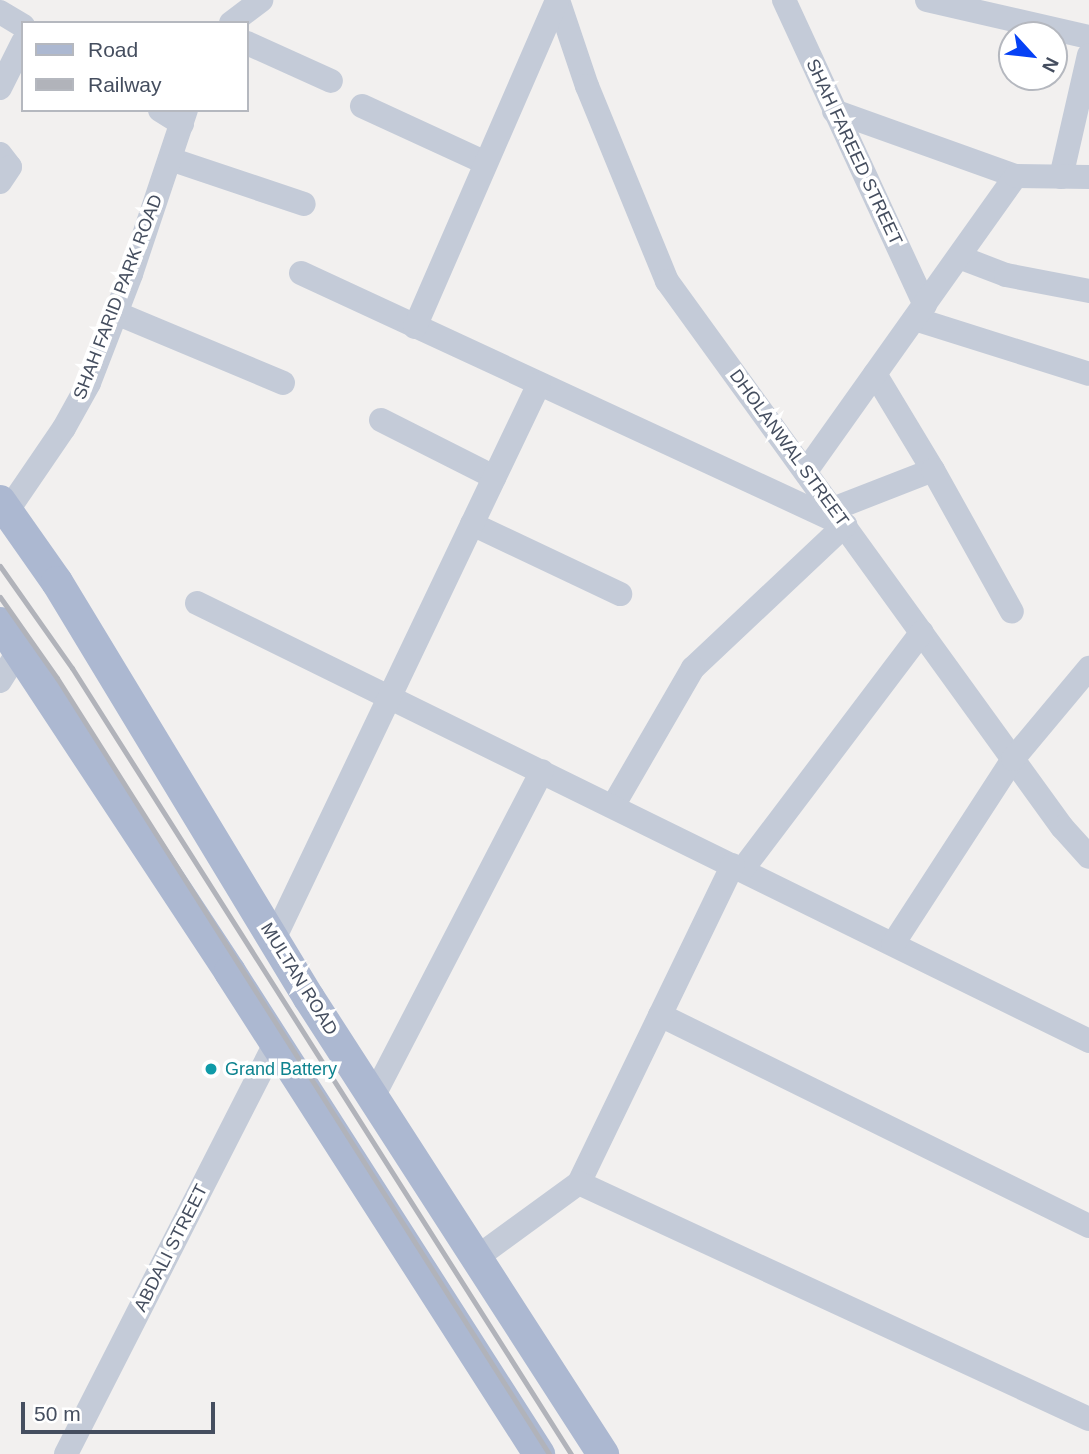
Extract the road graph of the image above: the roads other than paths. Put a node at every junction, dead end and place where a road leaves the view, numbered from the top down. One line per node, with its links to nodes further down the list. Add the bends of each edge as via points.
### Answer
1 (230, 0): 7 (street)
2 (261, 0): 8 (street)
3 (558, 0): 22 (street); 40 (street, DHOLANWAL STREET, via 587,86 667,281)
4 (783, 0): 17 (street, SHAH FAREED STREET)
5 (927, 0): 10 (street)
6 (0, 12): 9 (street)
7 (223, 21)
8 (234, 21)
9 (21, 25)
10 (1089, 37)
11 (248, 43): 14 (street)
12 (21, 46): 15 (street)
13 (1089, 55): 24 (street)
14 (331, 81)
15 (0, 88)
16 (362, 106): 22 (street)
17 (834, 111): 23 (street); 31 (street, SHAH FAREED STREET)
18 (167, 112): 19 (street)
19 (184, 117): 21 (street, SHAH FARID PARK ROAD)
20 (0, 154): 26 (street, via 10,167)
21 (170, 159): 27 (street); 32 (street, SHAH FARID PARK ROAD)
22 (486, 163): 33 (street)
23 (1016, 176): 24 (street); 28 (street)
24 (1061, 177): 25 (street)
25 (1089, 177)
26 (0, 182)
27 (304, 204)
28 (959, 257): 30 (street, via 1006,275); 31 (street)
29 (301, 273): 33 (street)
30 (1089, 292)
31 (920, 312): 34 (street); 35 (street)
32 (116, 313): 36 (street); 42 (street, SHAH FARID PARK ROAD, via 71,417)
33 (415, 327): 37 (street)
34 (875, 374): 39 (street); 40 (street)
35 (1089, 374)
36 (284, 383)
37 (539, 384): 41 (street); 43 (street)
38 (381, 421): 41 (street)
39 (933, 470): 43 (street); 47 (street)
40 (806, 471): 43 (street, DHOLANWAL STREET)
41 (494, 477): 44 (street)
42 (4, 505): 59 (main road, MULTAN ROAD, via 57,582)
43 (839, 517): 49 (street, DHOLANWAL STREET); 56 (street, via 693,668)
44 (472, 524): 45 (street); 53 (street)
45 (620, 594)
46 (197, 603): 53 (street)
47 (1012, 612)
48 (0, 623): 50 (main road)
49 (922, 632): 54 (street, DHOLANWAL STREET); 58 (street)
50 (19, 651): 52 (street); 63 (main road)
51 (1089, 668): 54 (street)
52 (0, 681)
53 (390, 697): 55 (street); 59 (street)
54 (1013, 759): 57 (street, DHOLANWAL STREET, via 1062,827); 60 (street)
55 (542, 771): 56 (street); 64 (street)
56 (613, 806): 58 (street)
57 (1088, 854)
58 (737, 868): 60 (street); 61 (street)
59 (274, 940): 64 (main road, MULTAN ROAD)
60 (893, 944): 62 (street)
61 (660, 1015): 65 (street); 66 (street)
62 (1089, 1041)
63 (275, 1043): 69 (street, ABDALI STREET); 70 (main road)
64 (373, 1097): 67 (main road, MULTAN ROAD)
65 (579, 1183): 67 (street); 68 (street)
66 (1089, 1226)
67 (476, 1258): 71 (main road, MULTAN ROAD)
68 (1089, 1419)
69 (66, 1454)
70 (538, 1454)
71 (603, 1454)

